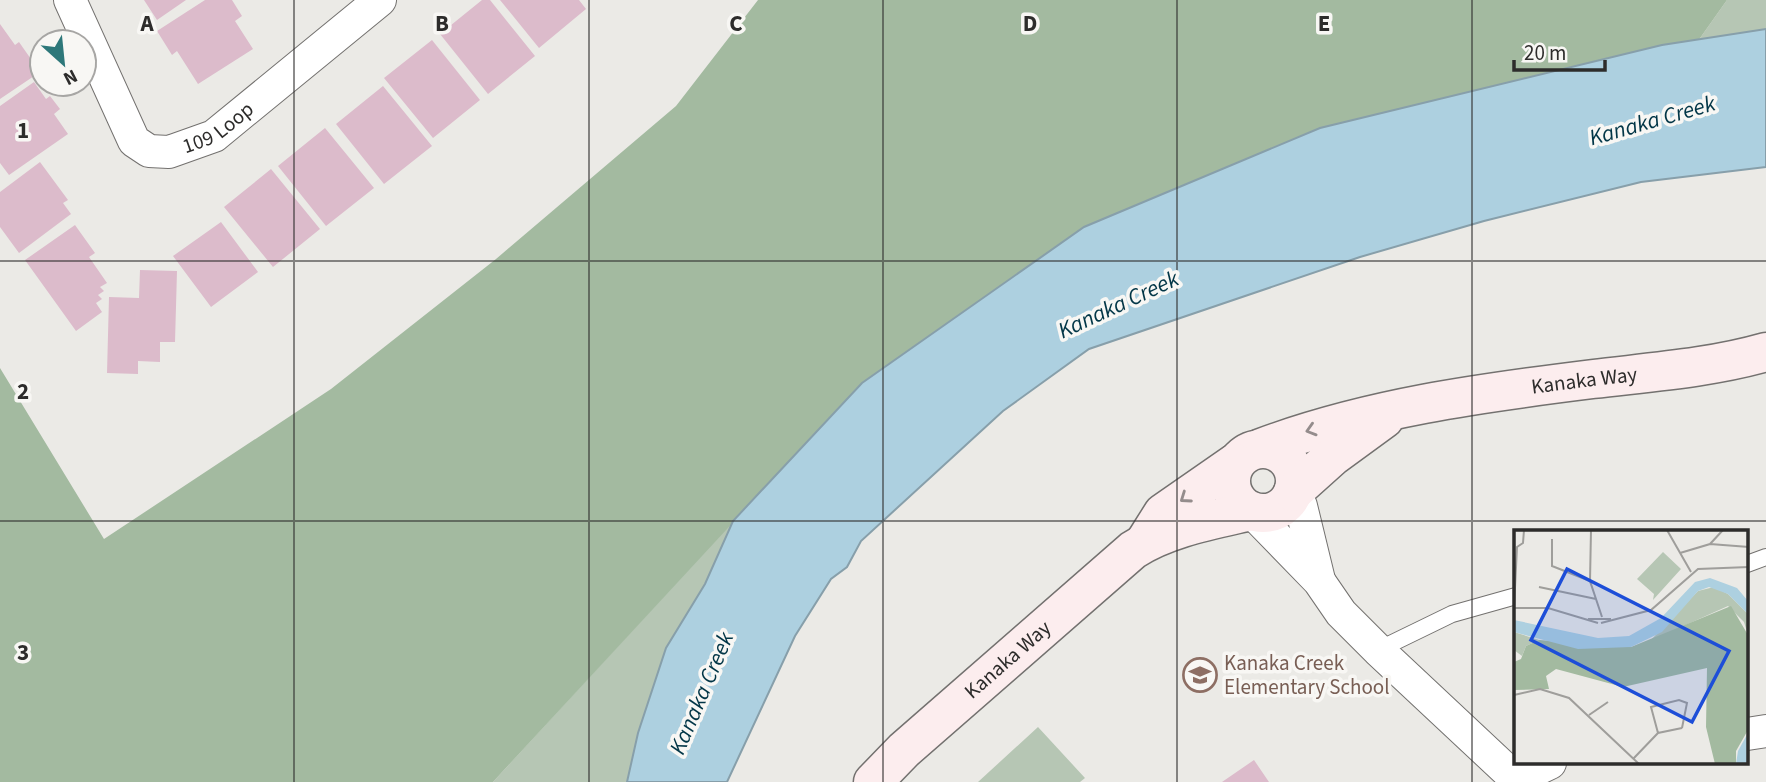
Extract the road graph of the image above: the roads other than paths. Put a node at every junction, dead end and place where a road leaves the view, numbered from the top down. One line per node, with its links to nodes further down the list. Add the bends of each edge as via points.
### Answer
1 (70, 0): 2 (street, 109 Loop, via 134,141 149,151 169,152 214,136)
2 (380, 0)
3 (1766, 352): 4 (main road, Kanaka Way, via 1723,363 1482,393)
4 (1401, 408): 5 (main road, Kanaka Way, one-way to 5, via 1308,430); 6 (main road, Kanaka Way, via 1332,457)
5 (1248, 456): 6 (main road, via 1276,451 1286,458 1293,468); 7 (main road, via 1230,477 1236,499); 8 (main road, Kanaka Way, one-way to 8, via 1163,513)
6 (1293, 492): 7 (main road, via 1278,509); 11 (street, via 1301,506)
7 (1251, 511): 8 (main road, Kanaka Way); 11 (street)
8 (1145, 542): 18 (main road, Kanaka Way)
9 (1766, 557): 10 (lane)
10 (1748, 564)
11 (1319, 581): 13 (street, via 1341,613)
12 (1514, 597): 13 (lane, via 1452,614)
13 (1378, 650): 17 (street)
14 (1766, 731): 15 (street)
15 (1748, 734)
16 (1548, 764): 17 (street)
17 (1518, 781)
18 (873, 782)

